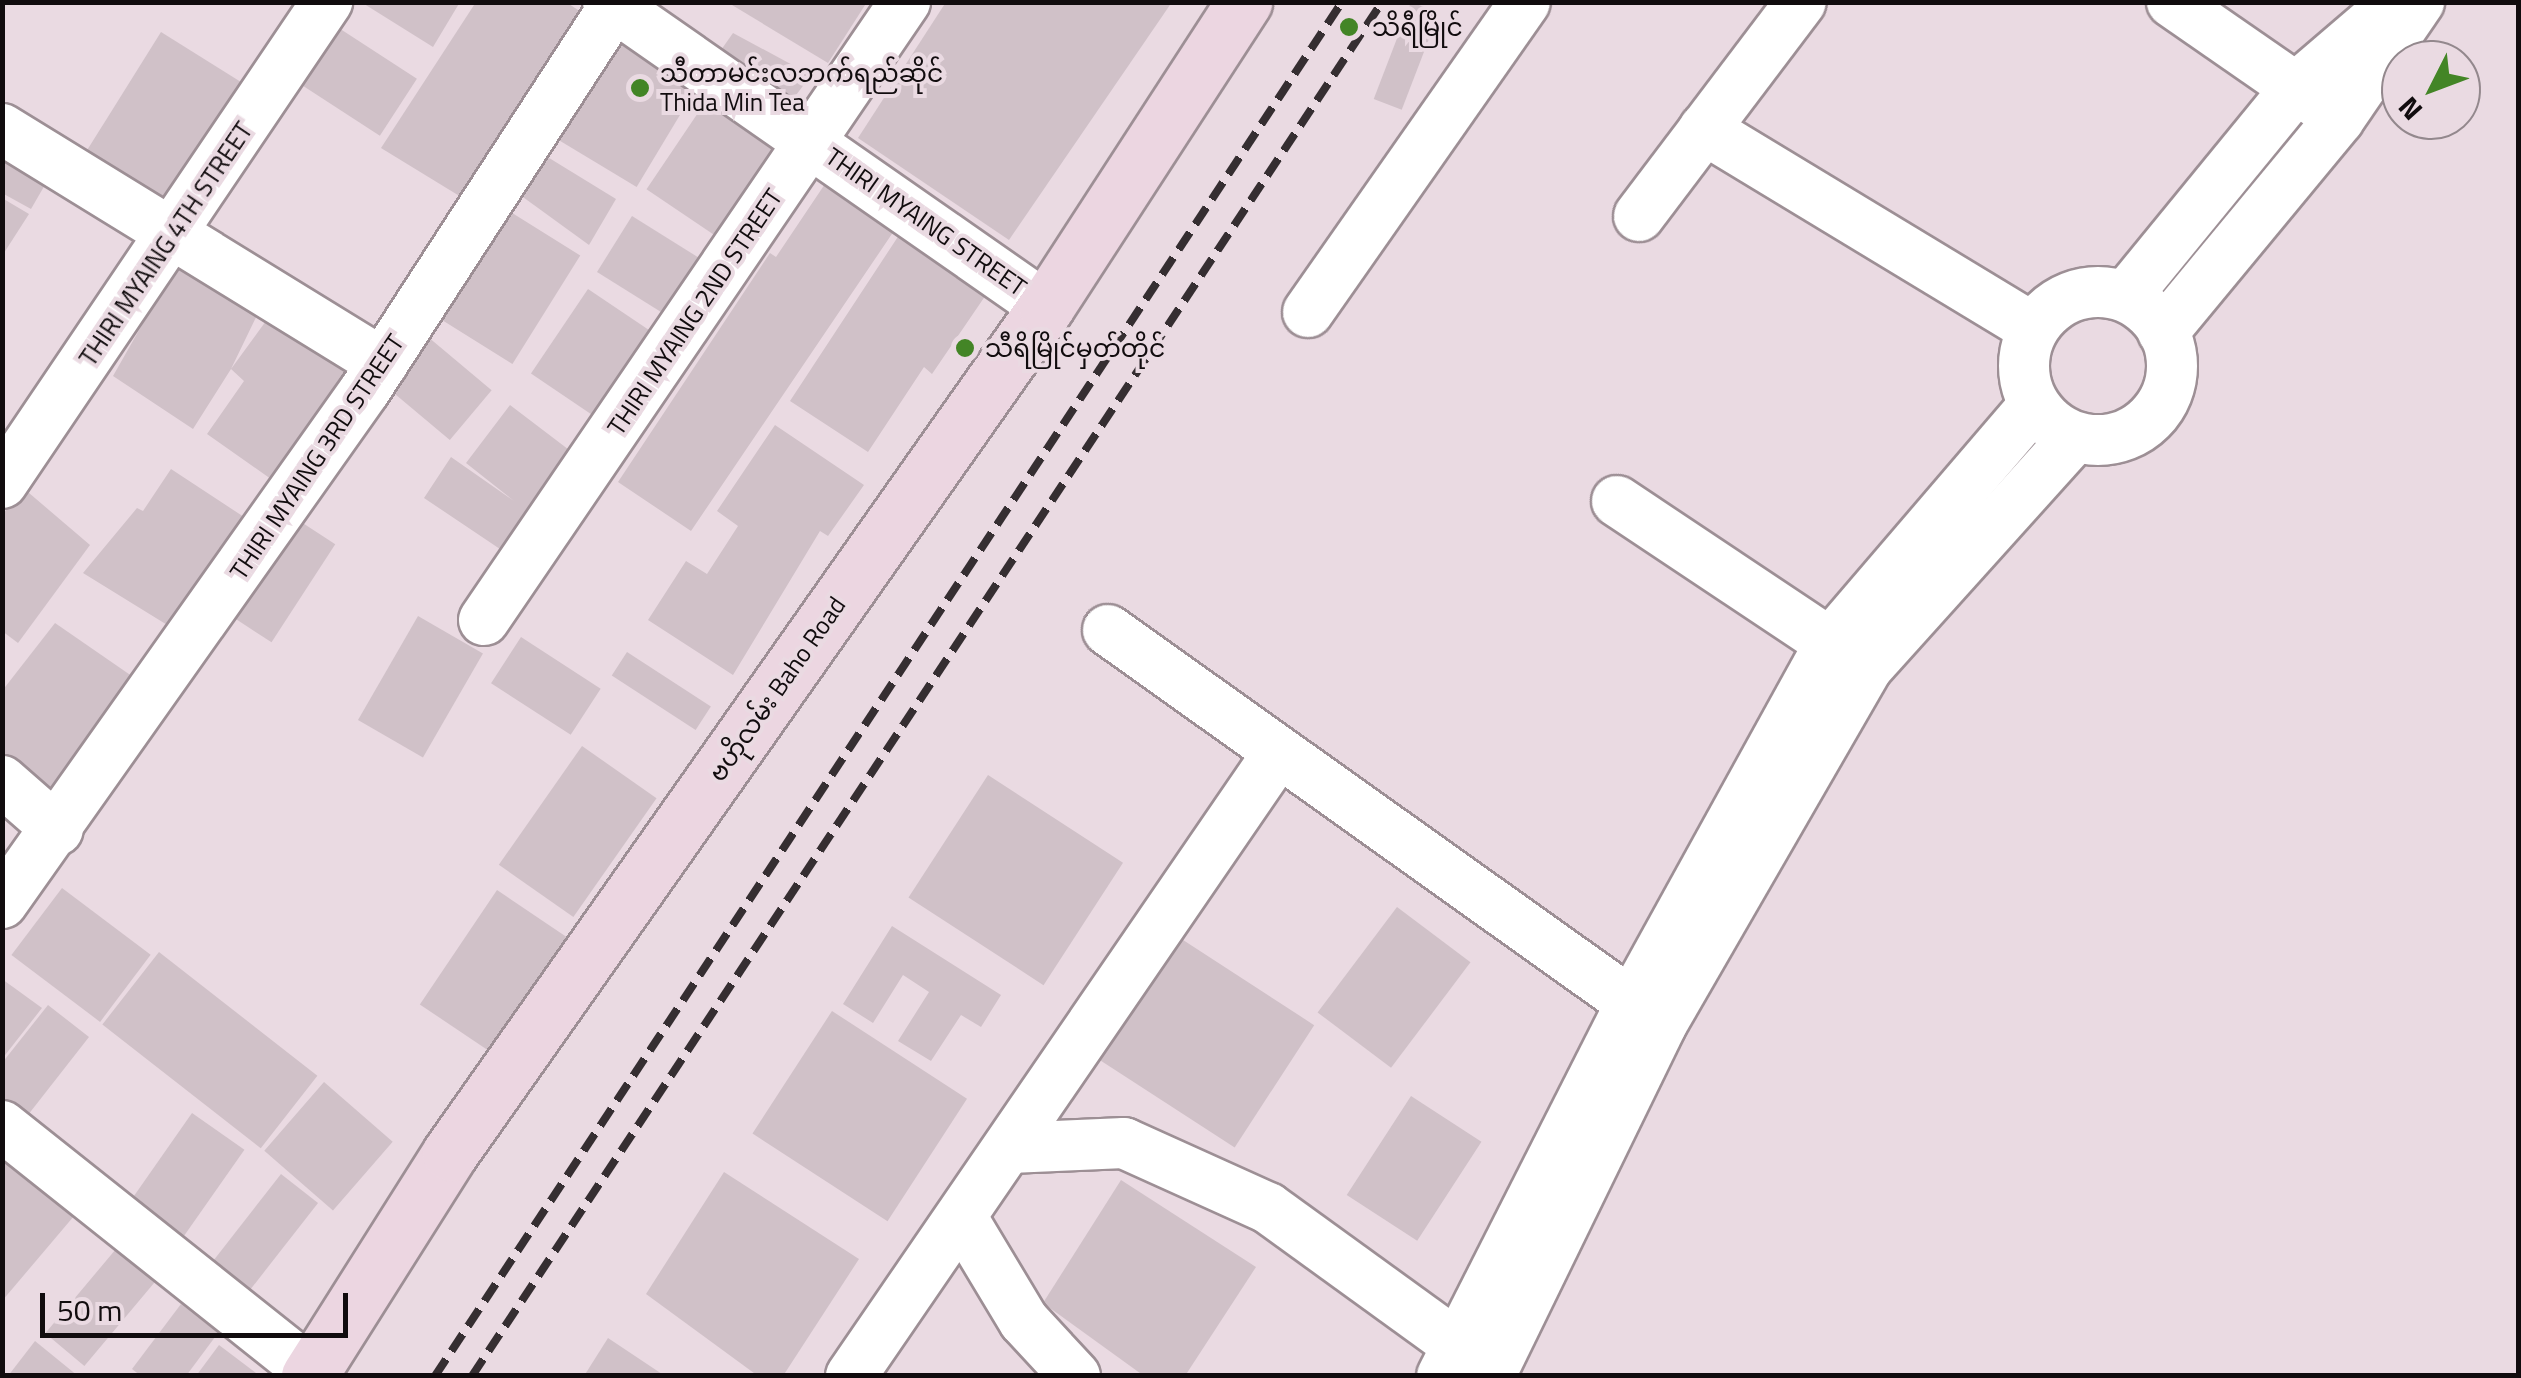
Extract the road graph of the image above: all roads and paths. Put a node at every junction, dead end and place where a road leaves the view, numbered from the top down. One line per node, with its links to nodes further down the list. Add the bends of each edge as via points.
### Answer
1 (905, 2): 14 (street, THIRI MYAING 2ND STREET)
2 (1244, 2): 18 (main road, ဗဟိုလမ်း Baho Road)
3 (1526, 2): 19 (street)
4 (1801, 2): 13 (street)
5 (2172, 2): 10 (street)
6 (2396, 2): 10 (street)
7 (2419, 2): 11 (street)
8 (613, 4): 14 (street, THIRI MYAING STREET); 22 (street, THIRI MYAING 3RD STREET)
9 (305, 10): 16 (street, THIRI MYAING 4TH STREET)
10 (2298, 86): 11 (street); 17 (street)
11 (2339, 119): 21 (street)
12 (2, 129): 16 (street)
13 (1704, 129): 15 (street); 20 (street)
14 (812, 142): 18 (street, THIRI MYAING STREET); 27 (street, THIRI MYAING 2ND STREET)
15 (1639, 216)
16 (177, 232): 22 (street); 25 (street, THIRI MYAING 4TH STREET)
17 (2126, 296): 20 (street, via 2096,292 2060,301); 21 (street)
18 (1046, 307): 39 (main road, ဗဟိုလမ်း Baho Road, via 450,1154)
19 (1308, 312)
20 (2033, 328): 23 (street, via 2022,367)
21 (2163, 332): 24 (street, via 2173,368 2164,405 2125,438)
22 (382, 363): 32 (street, THIRI MYAING 3RD STREET)
23 (2033, 406): 24 (street); 29 (street)
24 (2073, 439): 29 (street)
25 (2, 483)
26 (1618, 501): 29 (street)
27 (484, 620)
28 (1108, 630): 30 (street)
29 (1849, 655): 34 (street)
30 (1278, 753): 34 (street); 36 (street)
31 (2, 781): 32 (street)
32 (58, 830): 33 (street, THIRI MYAING 3RD STREET)
33 (2, 903)
34 (1646, 1013): 38 (street)
35 (2, 1126): 39 (street)
36 (1010, 1148): 37 (street); 38 (street, via 1124,1143 1268,1208)
37 (962, 1218): 40 (street); 41 (street, via 1024,1321)
38 (1463, 1365)
39 (310, 1374)
40 (851, 1376)
41 (1075, 1376)

